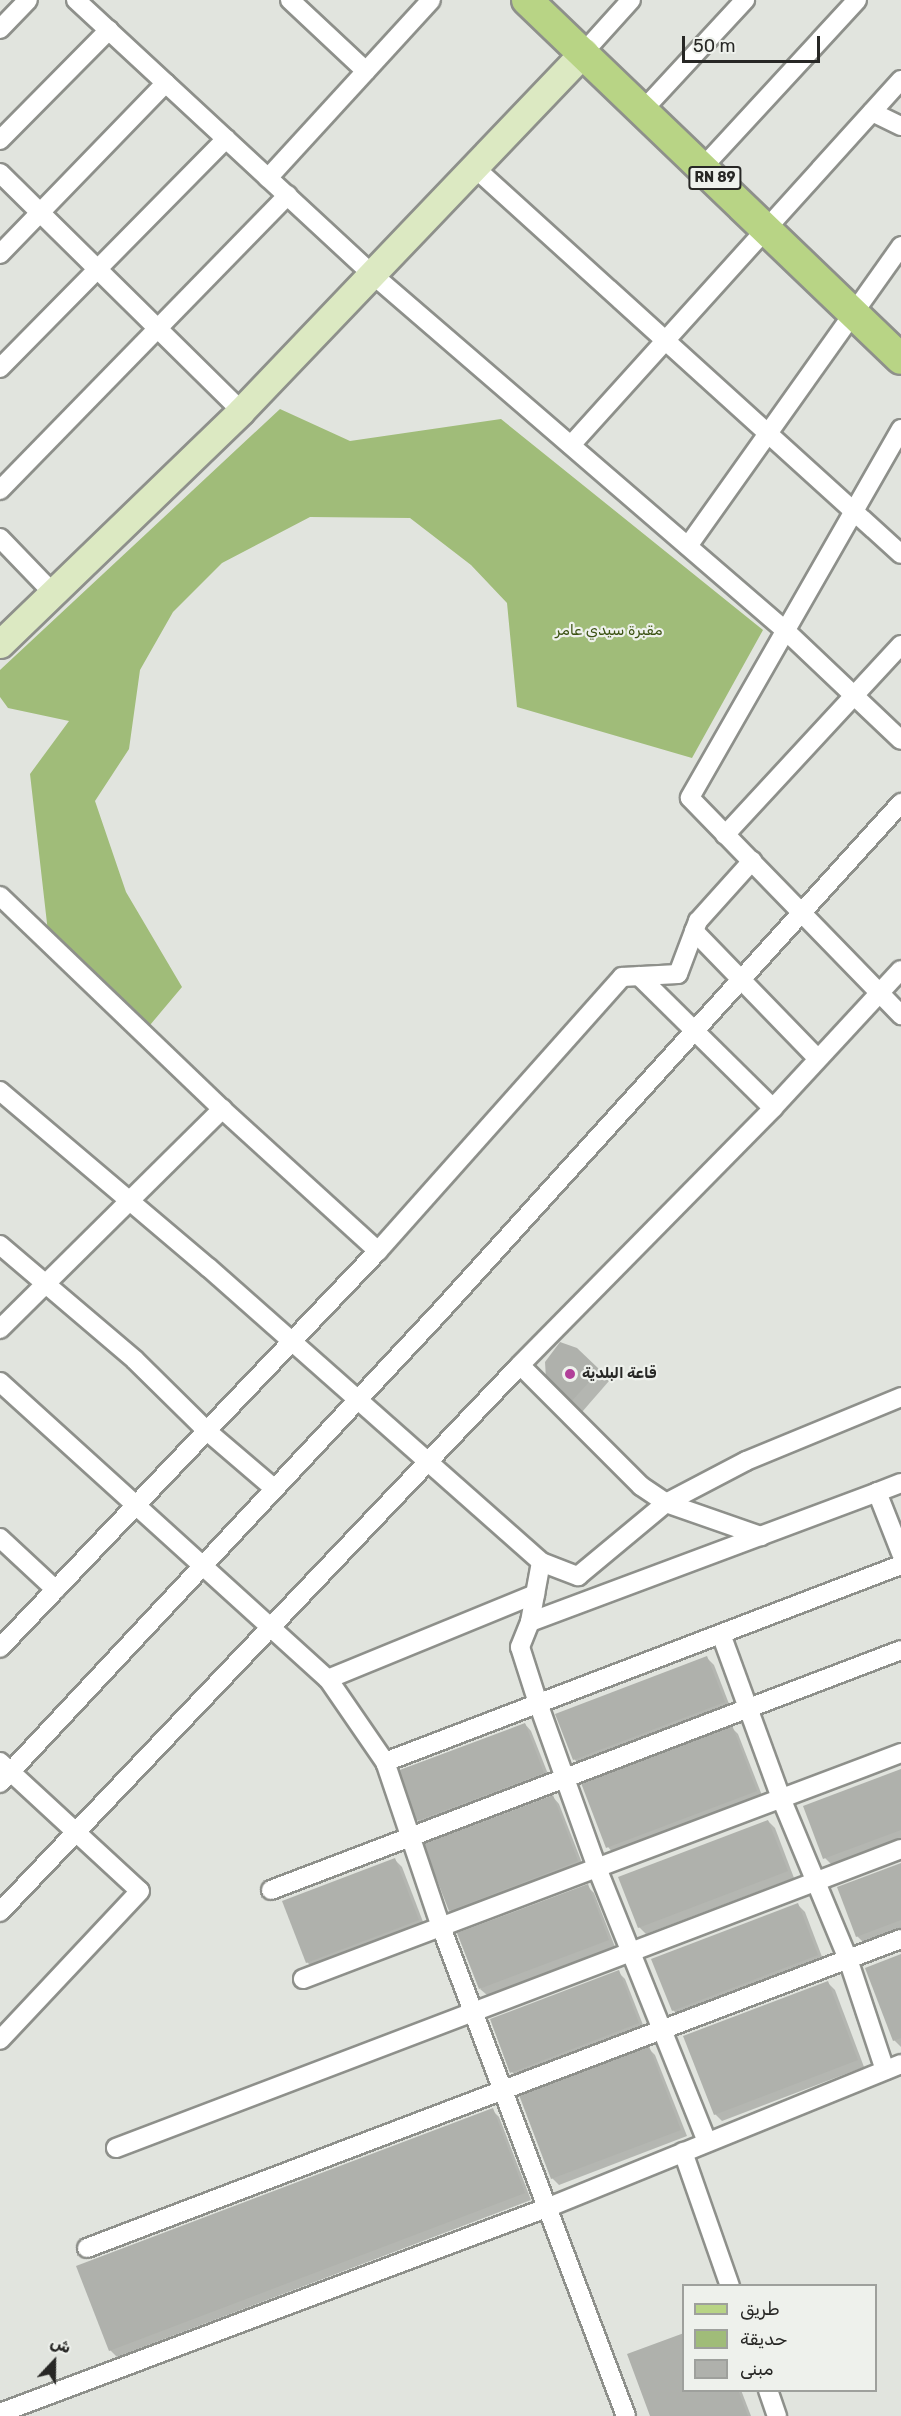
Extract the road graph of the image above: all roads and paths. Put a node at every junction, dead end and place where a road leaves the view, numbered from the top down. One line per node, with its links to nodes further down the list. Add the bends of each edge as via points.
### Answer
1 (28, 0): 10 (street)
2 (76, 0): 9 (street)
3 (290, 0): 13 (street)
4 (431, 0): 13 (street)
5 (527, 0): 12 (main road, RN 89)
6 (631, 0): 12 (street)
7 (745, 0): 16 (street)
8 (857, 0): 22 (street)
9 (95, 6): 11 (street)
10 (0, 29)
11 (109, 30): 15 (street); 20 (street)
12 (584, 52): 16 (main road, RN 89); 21 (main road)
13 (366, 71): 24 (street)
14 (901, 80): 17 (street)
15 (166, 83): 19 (street); 26 (street)
16 (644, 109): 22 (main road, RN 89)
17 (872, 112): 18 (street); 27 (street)
18 (901, 126)
19 (226, 139): 24 (street); 30 (street)
20 (0, 140)
21 (474, 166): 31 (main road); 34 (street)
22 (703, 167): 27 (main road, RN 89)
23 (0, 174): 26 (street)
24 (268, 178): 25 (street)
25 (288, 195): 31 (street); 33 (street)
26 (40, 213): 29 (street); 30 (street)
27 (766, 228): 32 (main road, RN 89); 34 (street)
28 (901, 246): 32 (street)
29 (0, 254)
30 (97, 270): 33 (street); 36 (street)
31 (372, 274): 37 (main road); 40 (street)
32 (854, 313): 35 (main road, RN 89); 39 (street)
33 (157, 329): 37 (street); 41 (street)
34 (663, 342): 39 (street); 40 (street)
35 (901, 359)
36 (0, 368)
37 (241, 411): 46 (main road)
38 (901, 429): 42 (street)
39 (768, 434): 42 (street); 44 (street)
40 (571, 445): 44 (street)
41 (0, 490)
42 (854, 511): 45 (street); 47 (street)
43 (0, 538): 46 (street)
44 (688, 546): 47 (street)
45 (901, 554)
46 (53, 593): 48 (main road)
47 (786, 631): 50 (street); 53 (street, via 690,798)
48 (0, 644)
49 (901, 645): 50 (street)
50 (854, 696): 51 (street); 53 (street)
51 (901, 740)
52 (901, 803): 56 (street)
53 (725, 835): 54 (street)
54 (752, 861): 56 (street); 57 (street, via 698,921)
55 (0, 896): 67 (street)
56 (802, 913): 60 (street); 61 (street)
57 (694, 931): 59 (street, via 678,974); 60 (street)
58 (901, 970): 61 (street)
59 (639, 976): 63 (street); 70 (street, via 622,977)
60 (741, 980): 63 (street); 64 (street)
61 (880, 993): 62 (street); 64 (street)
62 (901, 1014)
63 (695, 1031): 66 (street); 77 (street)
64 (818, 1059): 66 (street)
65 (0, 1091): 68 (street)
66 (772, 1108): 74 (street)
67 (222, 1109): 68 (street); 70 (street)
68 (129, 1200): 71 (street); 73 (street)
69 (0, 1245): 71 (street)
70 (378, 1251): 73 (street)
71 (44, 1284): 72 (street); 78 (street, via 135,1360)
72 (0, 1329)
73 (292, 1342): 77 (street); 78 (street)
74 (520, 1365): 79 (street); 83 (street, via 641,1485)
75 (0, 1382): 84 (street)
76 (901, 1396): 83 (street, via 746,1461)
77 (358, 1400): 79 (street); 81 (street)
78 (207, 1431): 81 (street); 84 (street)
79 (426, 1460): 88 (street); 94 (street)
80 (901, 1483): 82 (street)
81 (274, 1489): 90 (street)
82 (877, 1492): 85 (street); 87 (street)
83 (666, 1503): 85 (street); 88 (street, via 578,1576)
84 (136, 1505): 90 (street); 91 (street)
85 (761, 1536): 93 (street)
86 (0, 1538): 91 (street)
87 (901, 1553)
88 (541, 1562): 92 (street)
89 (901, 1565): 95 (street)
90 (203, 1566): 94 (street); 103 (street)
91 (56, 1590): 96 (street)
92 (536, 1593): 93 (street); 98 (street)
93 (530, 1622): 99 (street, via 520,1647)
94 (270, 1626): 98 (street); 106 (street)
95 (721, 1634): 99 (street); 100 (street)
96 (0, 1648)
97 (901, 1650): 100 (street)
98 (328, 1679): 102 (street)
99 (538, 1703): 102 (street); 104 (street)
100 (750, 1707): 104 (street); 105 (street)
101 (901, 1753): 105 (street)
102 (385, 1762): 107 (street)
103 (3, 1773): 106 (street)
104 (568, 1777): 107 (street); 109 (street)
105 (782, 1798): 109 (street); 110 (street)
106 (77, 1830): 112 (street); 120 (street, via 140,1891)
107 (412, 1837): 111 (street); 113 (street)
108 (901, 1849): 110 (street)
109 (597, 1868): 113 (street); 115 (street)
110 (816, 1881): 115 (street); 116 (street)
111 (271, 1890)
112 (0, 1912)
113 (441, 1927): 117 (street); 118 (street)
114 (901, 1939): 116 (street)
115 (633, 1951): 118 (street); 119 (street)
116 (848, 1959): 119 (street); 121 (street)
117 (303, 1979)
118 (475, 2011): 122 (street); 124 (street)
119 (663, 2030): 122 (street); 123 (street)
120 (0, 2040)
121 (893, 2067): 123 (street)
122 (505, 2089): 126 (street); 127 (street)
123 (707, 2142): 125 (street)
124 (116, 2148)
125 (683, 2152): 126 (street); 128 (street)
126 (549, 2207): 130 (street); 131 (street)
127 (87, 2248)
128 (729, 2284)
129 (768, 2392): 132 (street)
130 (0, 2413)
131 (626, 2416)
132 (777, 2416)

